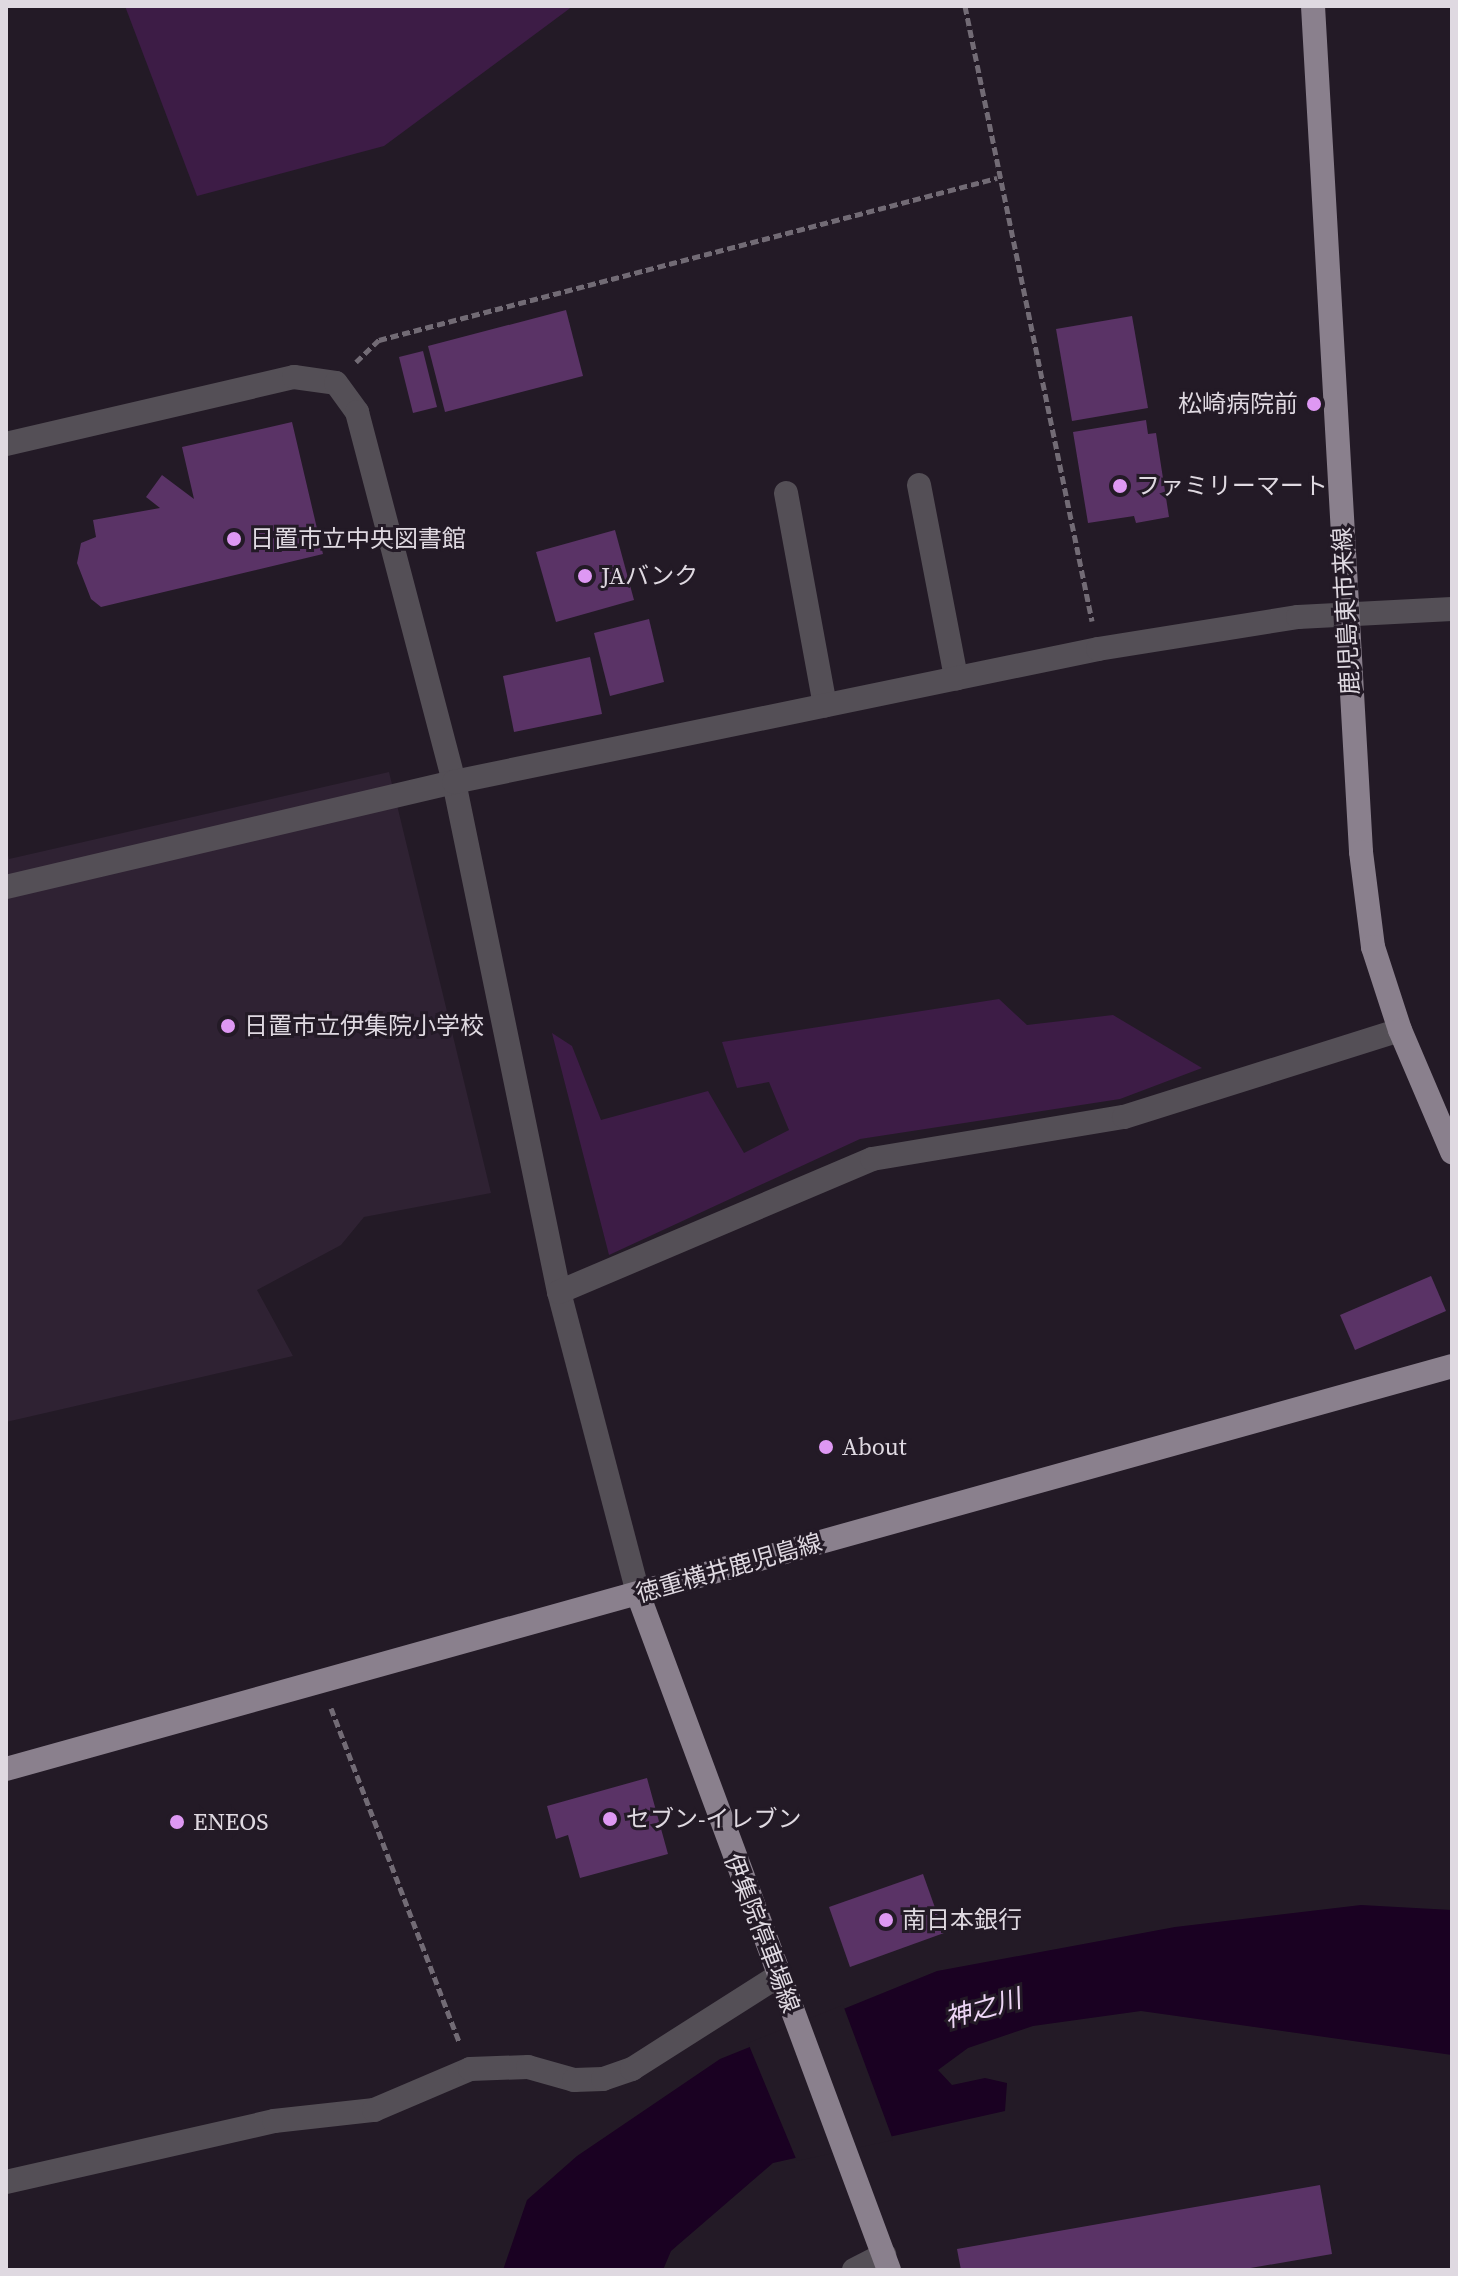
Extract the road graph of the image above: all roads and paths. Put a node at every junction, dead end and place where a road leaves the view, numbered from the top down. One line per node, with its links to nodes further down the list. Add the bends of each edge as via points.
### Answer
1 (965, 6): 3 (path)
2 (1313, 6): 9 (main road, 鹿児島東市来線)
3 (997, 178): 4 (path, via 379,340); 10 (path)
4 (336, 383): 5 (street, via 294,377); 13 (street, via 357,412)
5 (6, 444)
6 (919, 485): 11 (street)
7 (786, 493): 12 (street)
8 (1452, 609): 9 (street)
9 (1346, 615): 10 (street, via 1298,617); 15 (main road, 鹿児島東市来線, via 1361,852 1373,947)
10 (1098, 649): 11 (street)
11 (956, 678): 12 (street)
12 (825, 705): 13 (street)
13 (454, 782): 14 (street); 17 (street)
14 (6, 887)
15 (1400, 1030): 16 (main road, 鹿児島東市来線); 17 (street, via 1124,1117 872,1159)
16 (1452, 1152)
17 (559, 1292): 19 (street)
18 (1452, 1366): 19 (main road, 徳重横井鹿児島線)
19 (638, 1594): 20 (main road, 徳重横井鹿児島線); 22 (main road, 伊集院停車場線)
20 (321, 1681): 21 (main road, 徳重横井鹿児島線); 23 (path)
21 (6, 1769)
22 (782, 1987): 23 (street, via 632,2069 603,2079 574,2080 528,2067); 25 (main road, 伊集院停車場線)
23 (470, 2069): 24 (street, via 374,2110 274,2121)
24 (6, 2182)
25 (886, 2263): 26 (street)
26 (854, 2270)

